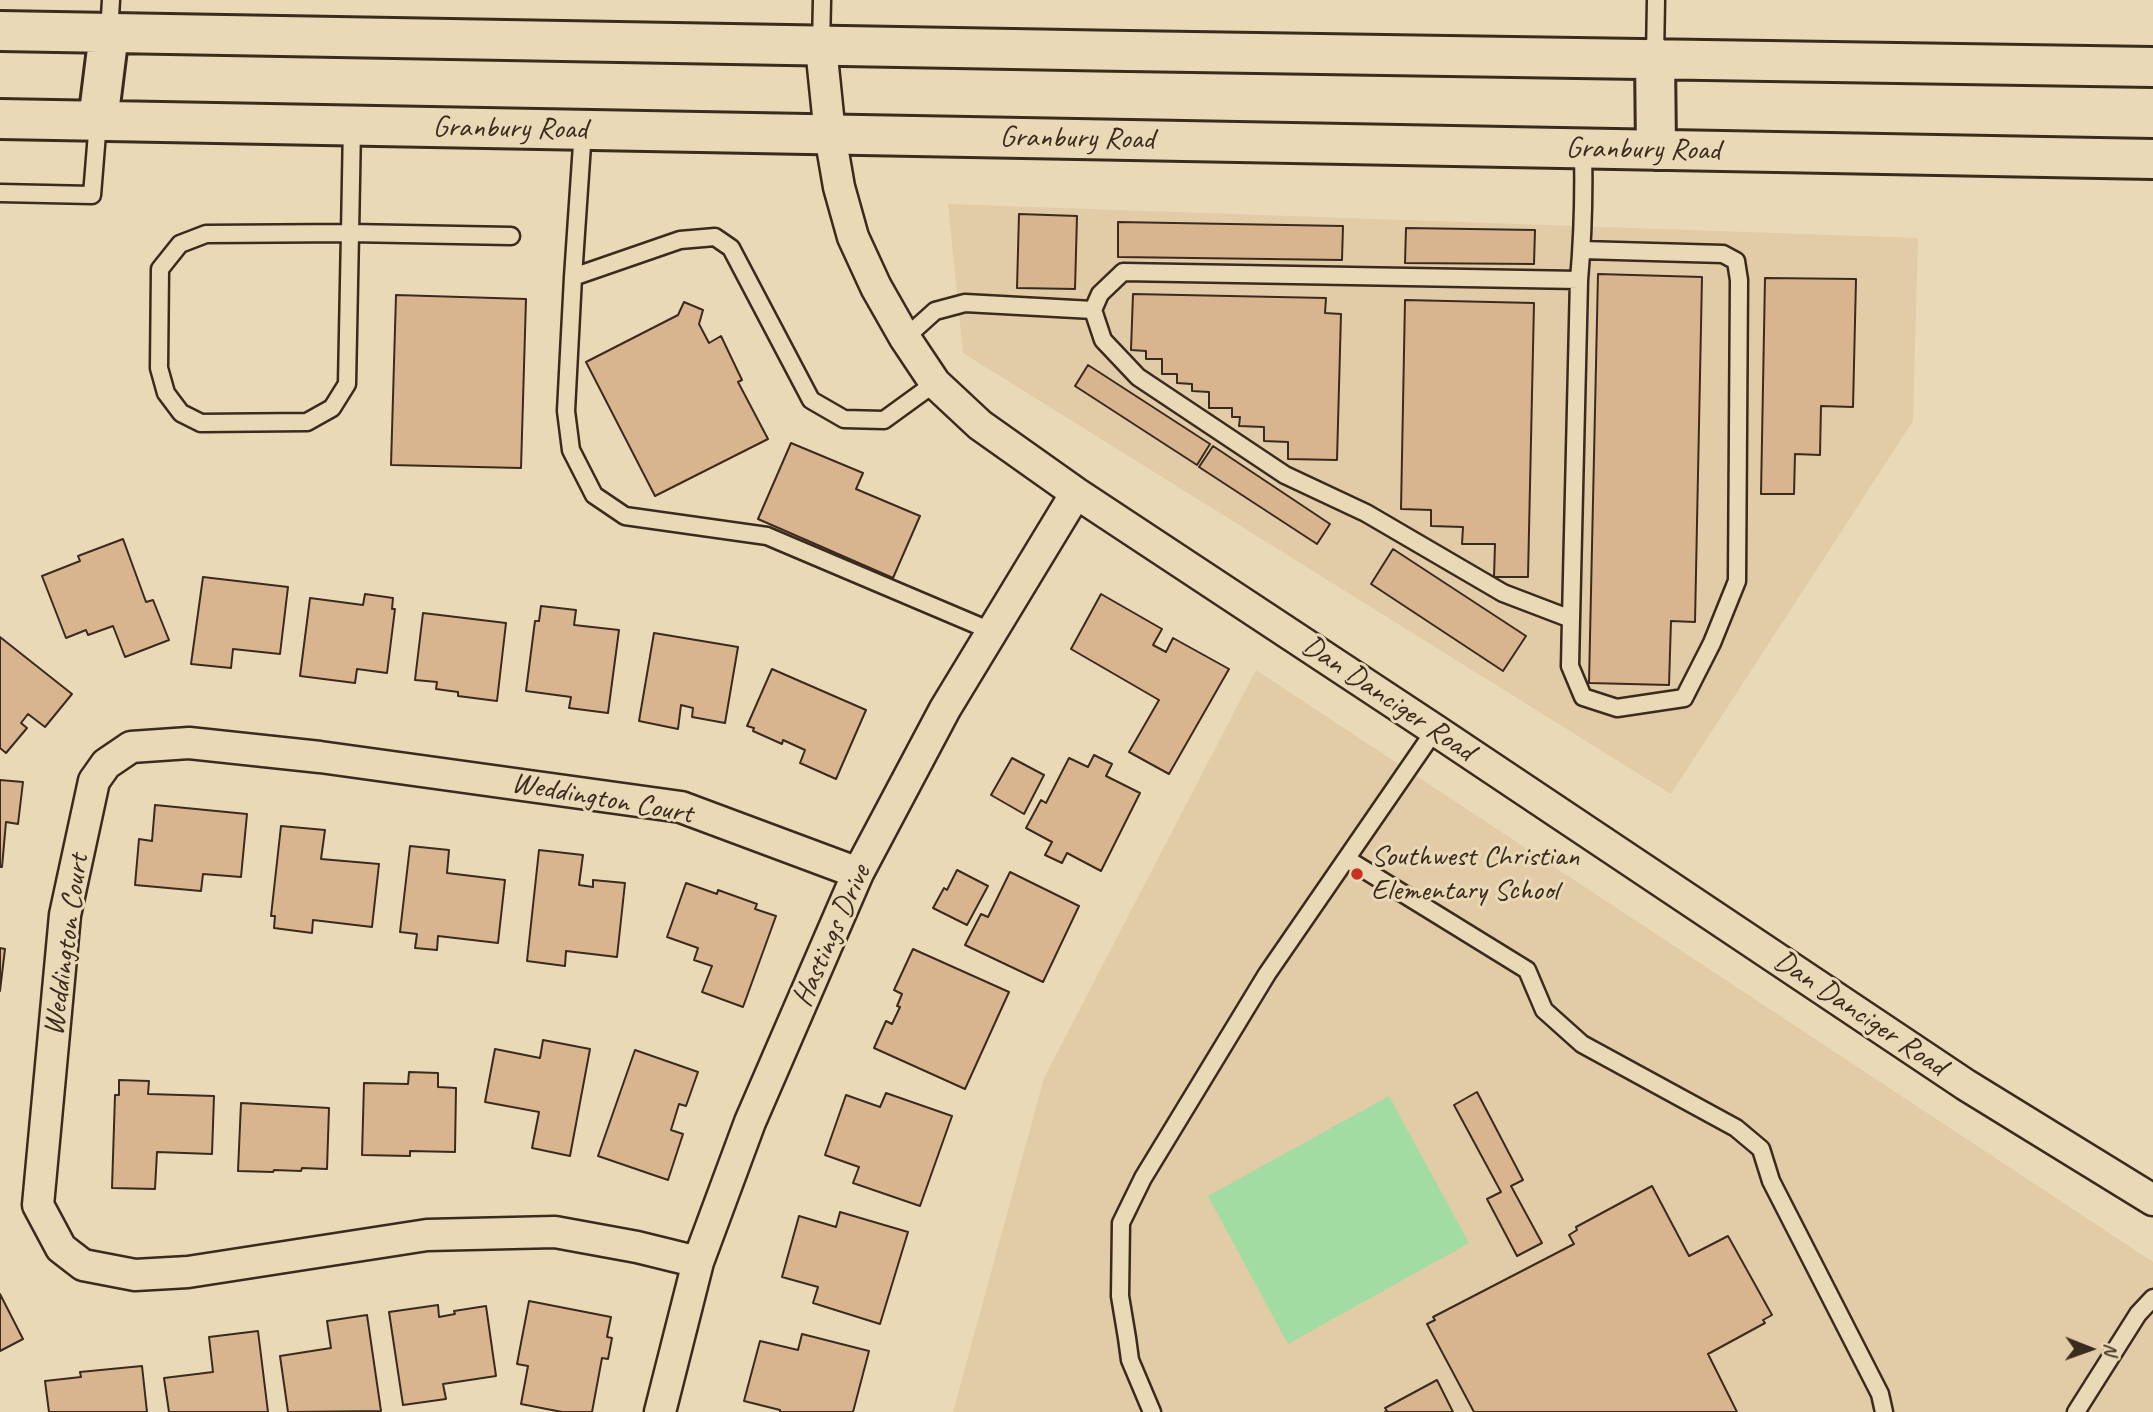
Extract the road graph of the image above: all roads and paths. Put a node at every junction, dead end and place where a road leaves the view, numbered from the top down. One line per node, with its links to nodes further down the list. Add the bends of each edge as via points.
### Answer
1 (822, 0): 5 (lane)
2 (1656, 0): 6 (lane)
3 (110, 17): 4 (main road); 5 (main road); 9 (main road)
4 (0, 31)
5 (821, 47): 6 (main road); 12 (street, Dan Danciger Road)
6 (1655, 57): 7 (main road); 14 (main road)
7 (2153, 68)
8 (0, 119): 9 (main road, Granbury Road)
9 (98, 121): 10 (main road, Granbury Road); 16 (lane, via 92,195)
10 (352, 126): 11 (main road, Granbury Road); 17 (lane)
11 (583, 130): 12 (main road, Granbury Road); 20 (lane)
12 (830, 135): 13 (main road, Granbury Road); 23 (street, Dan Danciger Road, via 853,237)
13 (1583, 149): 14 (main road, Granbury Road); 19 (lane)
14 (1656, 150): 15 (main road, Granbury Road)
15 (2153, 159)
16 (0, 193)
17 (350, 233): 17 (lane, via 347,384 332,408 307,422 201,424 181,413 166,393 159,368 160,269 180,244 206,234); 18 (lane)
18 (511, 236)
19 (1582, 250): 21 (lane); 26 (lane, via 1723,254 1736,261 1737,581 1684,698 1617,708 1583,696 1570,666)
20 (573, 277): 24 (lane, via 680,240 715,237 731,248 811,400 844,419 884,420); 27 (lane, via 566,411 571,450 594,495 625,516 766,536)
21 (1579, 280): 22 (lane, via 1123,272 1100,294); 26 (lane)
22 (1093, 310): 23 (lane, via 965,303 935,312); 26 (lane, via 1103,340 1138,377 1285,475 1366,513 1503,593)
23 (905, 338): 24 (street, Dan Danciger Road)
24 (935, 383): 25 (street, Dan Danciger Road, via 980,425)
25 (1076, 493): 27 (street, Hastings Drive); 28 (street, Dan Danciger Road)
26 (1571, 619)
27 (991, 631): 30 (street, Hastings Drive)
28 (1435, 730): 29 (lane); 31 (street, Dan Danciger Road, via 1966,1085)
29 (1347, 859): 35 (lane, via 1267,974 1143,1178 1121,1223 1121,1296 1130,1360); 36 (lane, via 1527,970 1544,1010 1582,1044 1736,1128 1761,1149 1771,1181 1881,1394)
30 (858, 873): 32 (street, Hastings Drive, via 750,1122); 32 (street, Weddington Court, via 681,807 320,757 190,743 131,747 106,764 94,780 65,915 38,1205 61,1248 83,1265 135,1275 188,1272 427,1235 555,1232)
31 (2153, 1200)
32 (698, 1262): 34 (street, Hastings Drive)
33 (2153, 1298): 37 (lane)
34 (660, 1412)
35 (1152, 1412)
36 (1884, 1412)
37 (2076, 1412)

